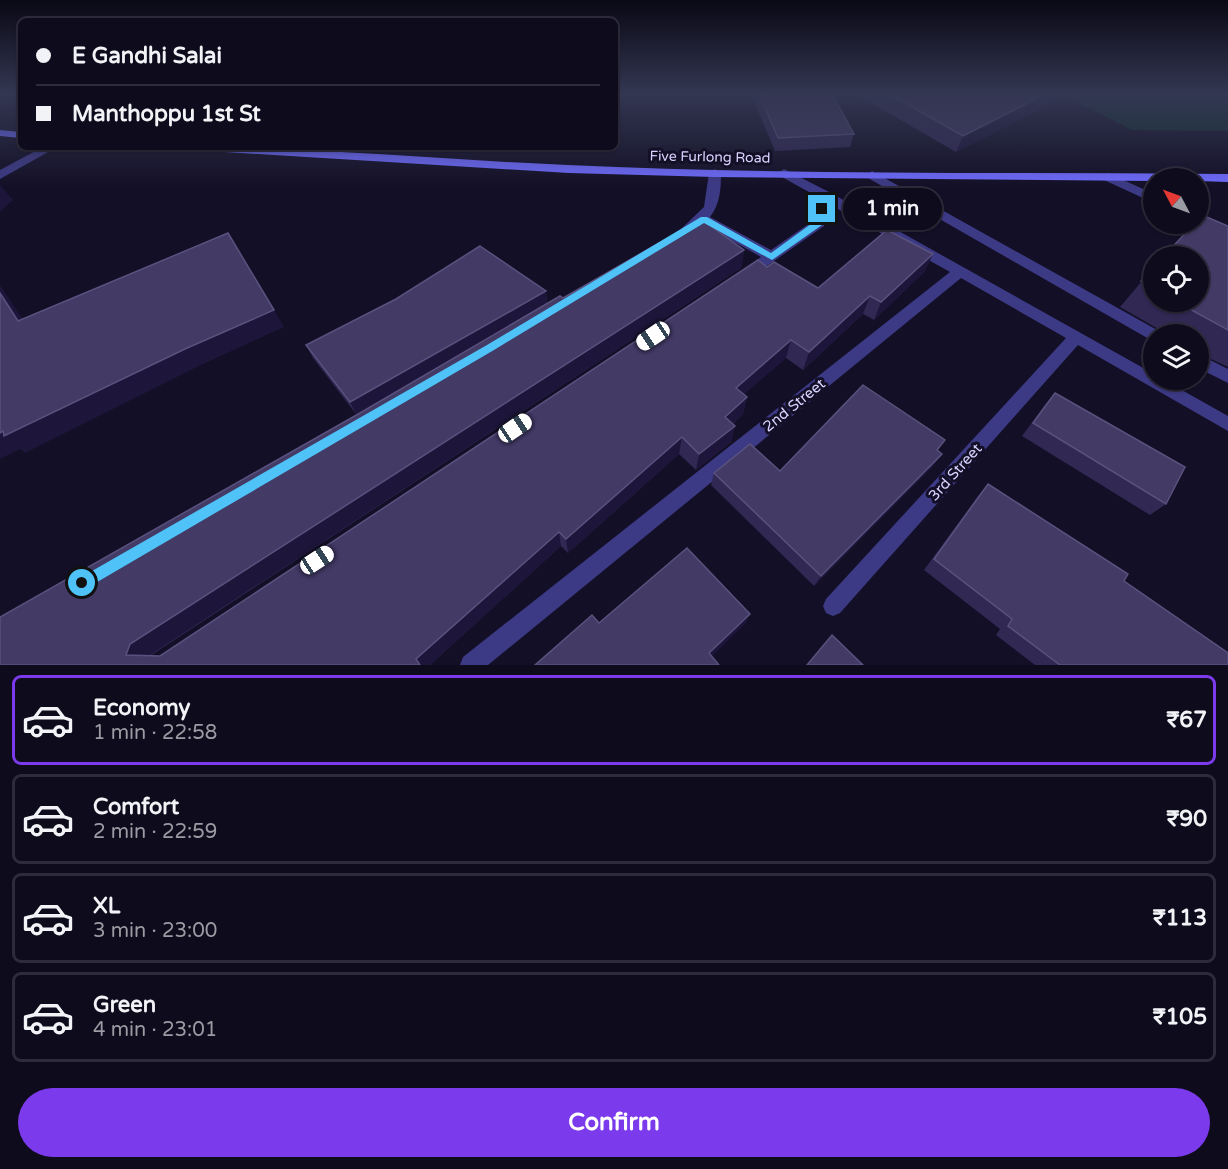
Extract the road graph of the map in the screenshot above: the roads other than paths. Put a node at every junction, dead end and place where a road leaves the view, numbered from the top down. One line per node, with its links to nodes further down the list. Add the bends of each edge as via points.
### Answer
1 (1, 133): 2 (main road)
2 (18, 135)
3 (46, 150): 7 (street)
4 (243, 150): 5 (main road, Five Furlong Road, via 569,169)
5 (715, 173): 6 (main road, Five Furlong Road); 13 (street, via 715,199)
6 (784, 173): 8 (main road, Five Furlong Road); 12 (street)
7 (0, 175)
8 (872, 175): 9 (main road, Five Furlong Road); 18 (street)
9 (1108, 177): 10 (main road, Five Furlong Road); 11 (street)
10 (1228, 178)
11 (1143, 194)
12 (825, 195): 15 (street, via 819,223); 16 (street)
13 (704, 219): 14 (street); 15 (street)
14 (673, 237)
15 (772, 257): 17 (street)
16 (960, 271): 19 (street); 24 (street, 2nd Street)
17 (732, 283)
18 (1143, 329)
19 (1076, 337): 22 (street); 23 (street, 3rd Street)
20 (1209, 366): 21 (street)
21 (1228, 377)
22 (1228, 424)
23 (833, 606)
24 (471, 665)

